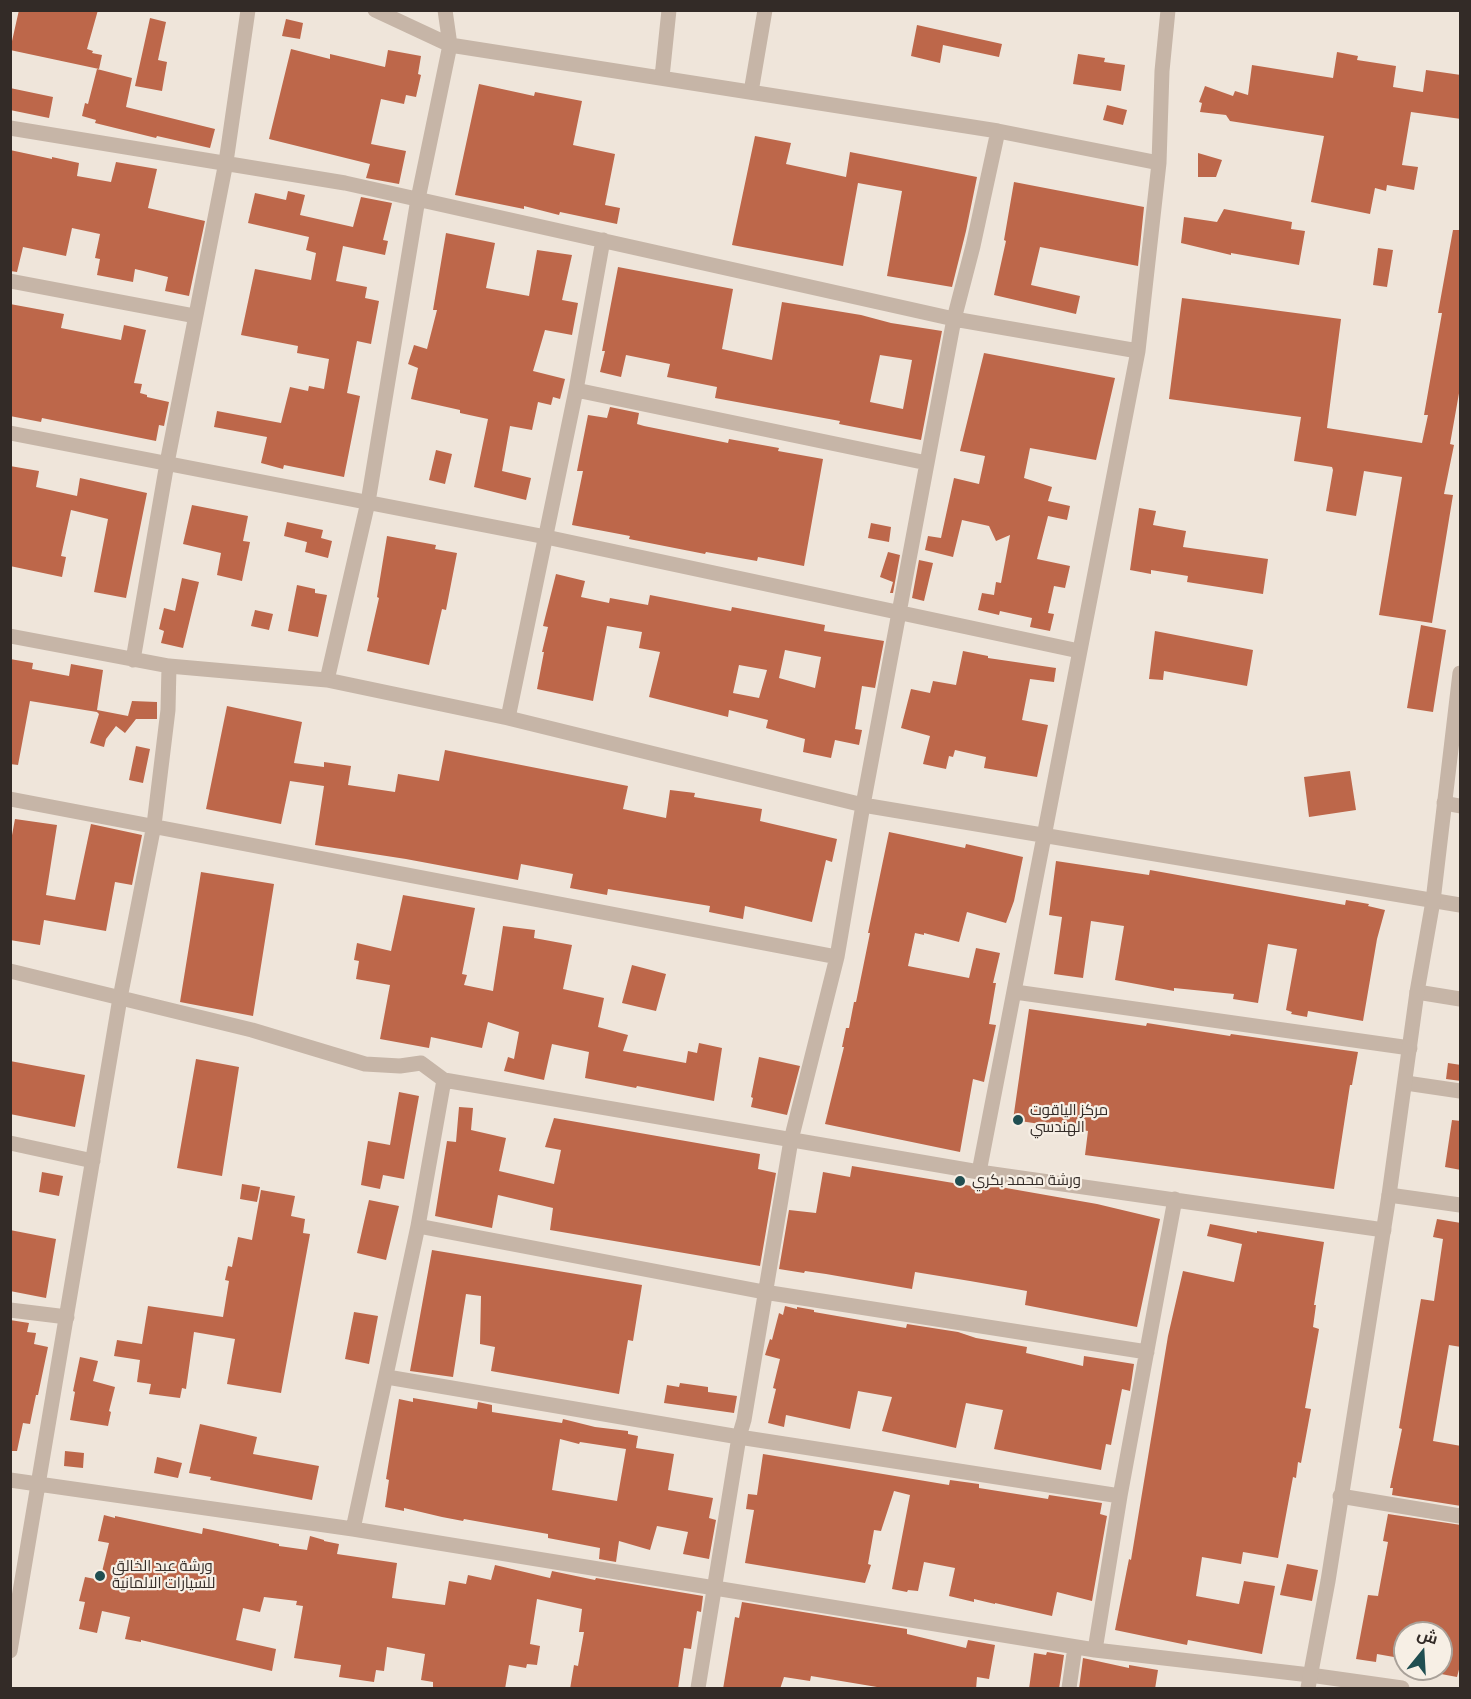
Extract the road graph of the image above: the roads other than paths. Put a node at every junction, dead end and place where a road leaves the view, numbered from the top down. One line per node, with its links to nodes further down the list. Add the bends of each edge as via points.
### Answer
1 (248, 10): 12 (street)
2 (375, 10): 7 (street)
3 (445, 10): 7 (street)
4 (669, 10): 8 (street)
5 (765, 10): 9 (street)
6 (1168, 10): 13 (street)
7 (450, 45): 8 (street); 14 (street)
8 (662, 77): 9 (street)
9 (751, 92): 11 (street)
10 (10, 128): 12 (street)
11 (998, 131): 13 (street); 18 (street)
12 (226, 162): 14 (street); 17 (street)
13 (1159, 163): 19 (street)
14 (418, 200): 15 (street); 24 (street)
15 (603, 240): 18 (street); 20 (street)
16 (10, 280): 17 (street)
17 (195, 316): 22 (street)
18 (954, 319): 19 (street); 23 (street)
19 (1138, 351): 28 (street)
20 (576, 390): 23 (street); 25 (street)
21 (10, 433): 22 (street)
22 (166, 463): 24 (street); 29 (street)
23 (927, 463): 26 (street)
24 (368, 502): 25 (street); 32 (street)
25 (546, 537): 26 (street); 33 (street)
26 (900, 612): 28 (street); 37 (street)
27 (10, 636): 29 (street)
28 (1079, 651): 40 (street)
29 (133, 660): 30 (street)
30 (170, 666): 32 (street); 39 (street)
31 (1461, 673): 34 (street)
32 (327, 680): 33 (street)
33 (508, 718): 37 (street)
34 (1457, 719): 36 (street)
35 (10, 799): 39 (street)
36 (1444, 803): 38 (street); 41 (street)
37 (863, 806): 40 (street); 43 (street)
38 (1461, 806)
39 (154, 825): 43 (street); 47 (street)
40 (1044, 836): 41 (street); 45 (street)
41 (1432, 901): 42 (street); 46 (street)
42 (1461, 905)
43 (837, 957): 53 (street)
44 (10, 971): 47 (street)
45 (1015, 992): 49 (street); 56 (street)
46 (1417, 992): 48 (street); 49 (street)
47 (120, 998): 50 (street, via 252,1030 364,1064 421,1063); 55 (street)
48 (1461, 999)
49 (1410, 1048): 51 (street)
50 (444, 1080): 53 (street); 60 (street)
51 (1406, 1083): 52 (street); 57 (street)
52 (1461, 1091)
53 (791, 1140): 56 (street); 62 (street)
54 (10, 1143): 55 (street)
55 (93, 1161): 64 (street)
56 (979, 1172): 58 (street)
57 (1389, 1195): 59 (street); 61 (street)
58 (1175, 1199): 61 (street); 65 (street)
59 (1461, 1205)
60 (418, 1226): 62 (street); 66 (street)
61 (1384, 1230): 71 (street)
62 (764, 1292): 65 (street); 67 (street)
63 (10, 1310): 64 (street)
64 (67, 1317): 69 (street)
65 (1147, 1352): 70 (street)
66 (387, 1377): 67 (street); 73 (street)
67 (739, 1437): 70 (street); 74 (street)
68 (10, 1480): 69 (street)
69 (40, 1484): 73 (street); 77 (street)
70 (1119, 1496): 76 (street)
71 (1340, 1496): 72 (street); 78 (street)
72 (1461, 1516)
73 (354, 1529): 74 (street)
74 (714, 1587): 75 (street); 79 (street)
75 (1075, 1647): 76 (street); 80 (street)
76 (1095, 1650): 78 (street)
77 (10, 1651)
78 (1309, 1682): 81 (street)
79 (698, 1689)
80 (1069, 1689)
81 (1402, 1689)

